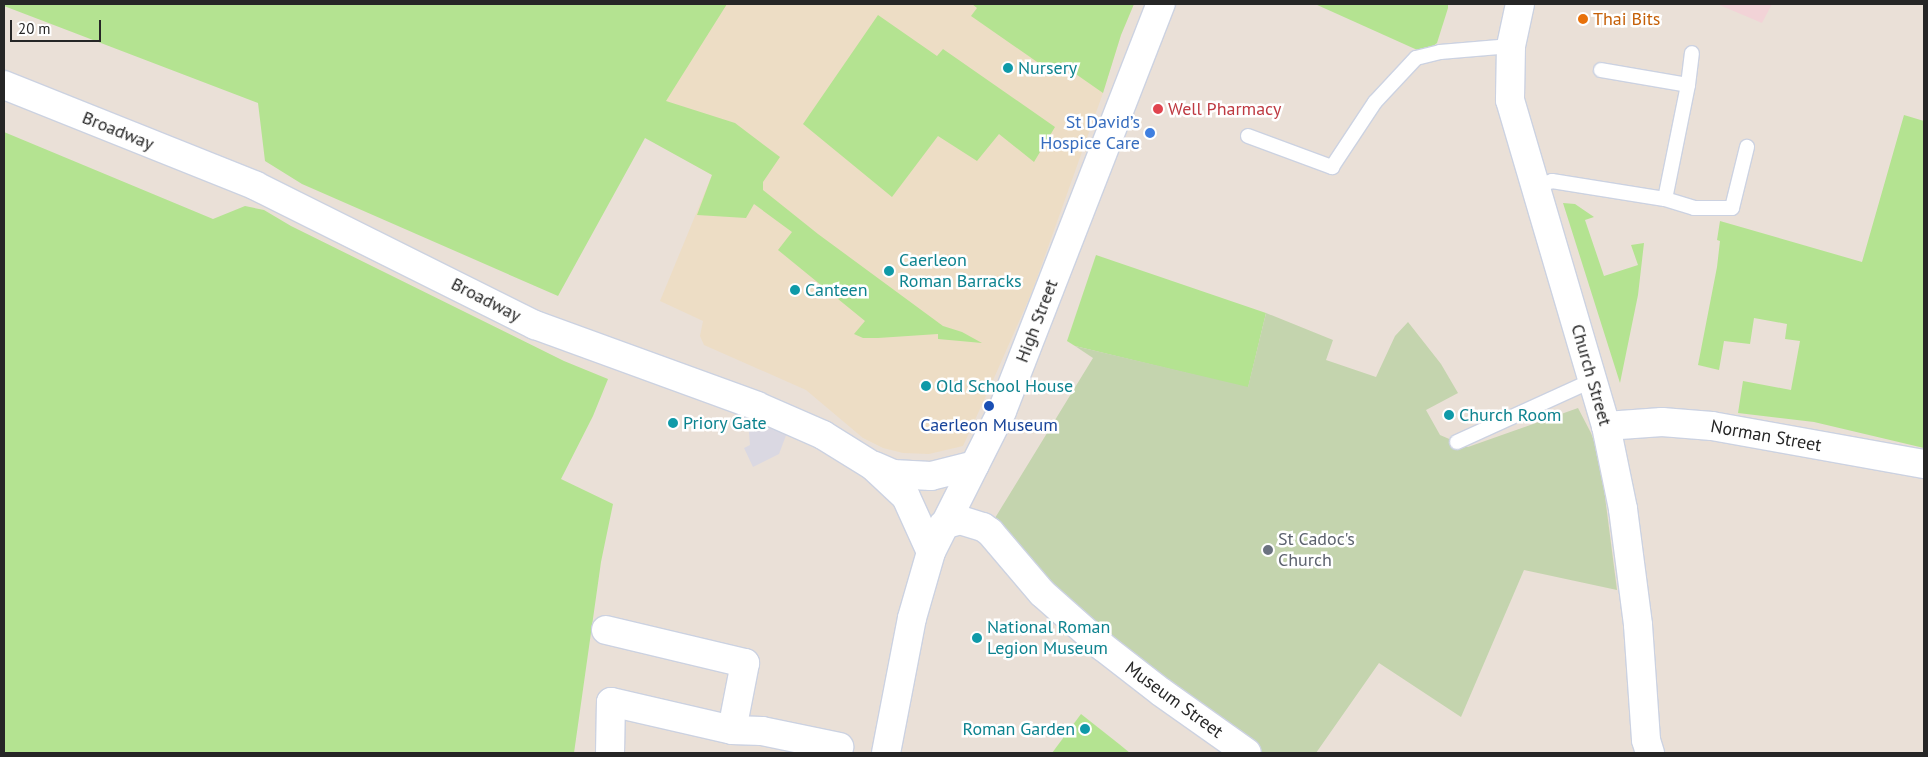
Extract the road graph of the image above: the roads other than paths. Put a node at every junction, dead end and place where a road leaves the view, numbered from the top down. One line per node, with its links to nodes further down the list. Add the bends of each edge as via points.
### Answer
1 (1161, 4): 15 (street, High Street, via 1002,411)
2 (1520, 4): 3 (street, Church Street)
3 (1511, 46): 8 (lane, via 1440,52 1416,58 1375,102 1332,167); 10 (street, Church Street, via 1510,100)
4 (1692, 53): 7 (lane)
5 (1601, 70): 7 (lane)
6 (4, 85): 17 (street, Broadway, via 256,186 536,325 756,406 823,435)
7 (1688, 85): 11 (lane)
8 (1248, 136)
9 (1747, 147): 11 (lane, via 1732,208 1694,208)
10 (1534, 187): 11 (lane, via 1552,180); 12 (street, Church Street)
11 (1665, 199)
12 (1593, 380): 13 (street, Church Street); 14 (lane)
13 (1606, 426): 16 (street, Norman Street, via 1662,422 1712,426); 26 (street, Church Street, via 1623,509 1638,625 1646,740)
14 (1457, 442)
15 (975, 464): 17 (street, via 931,476 893,474); 18 (street, High Street)
16 (1924, 464)
17 (873, 466): 19 (street, Broadway, via 906,498)
18 (943, 525): 19 (street, High Street); 25 (street, Museum Street, via 960,520 990,532 1042,593 1103,646)
19 (931, 552): 24 (street, High Street, via 912,618)
20 (606, 630): 21 (street, via 746,663)
21 (732, 730): 22 (street, via 762,731); 23 (street, via 611,702)
22 (839, 747)
23 (610, 753)
24 (886, 753)
25 (1247, 753)
26 (1650, 753)

